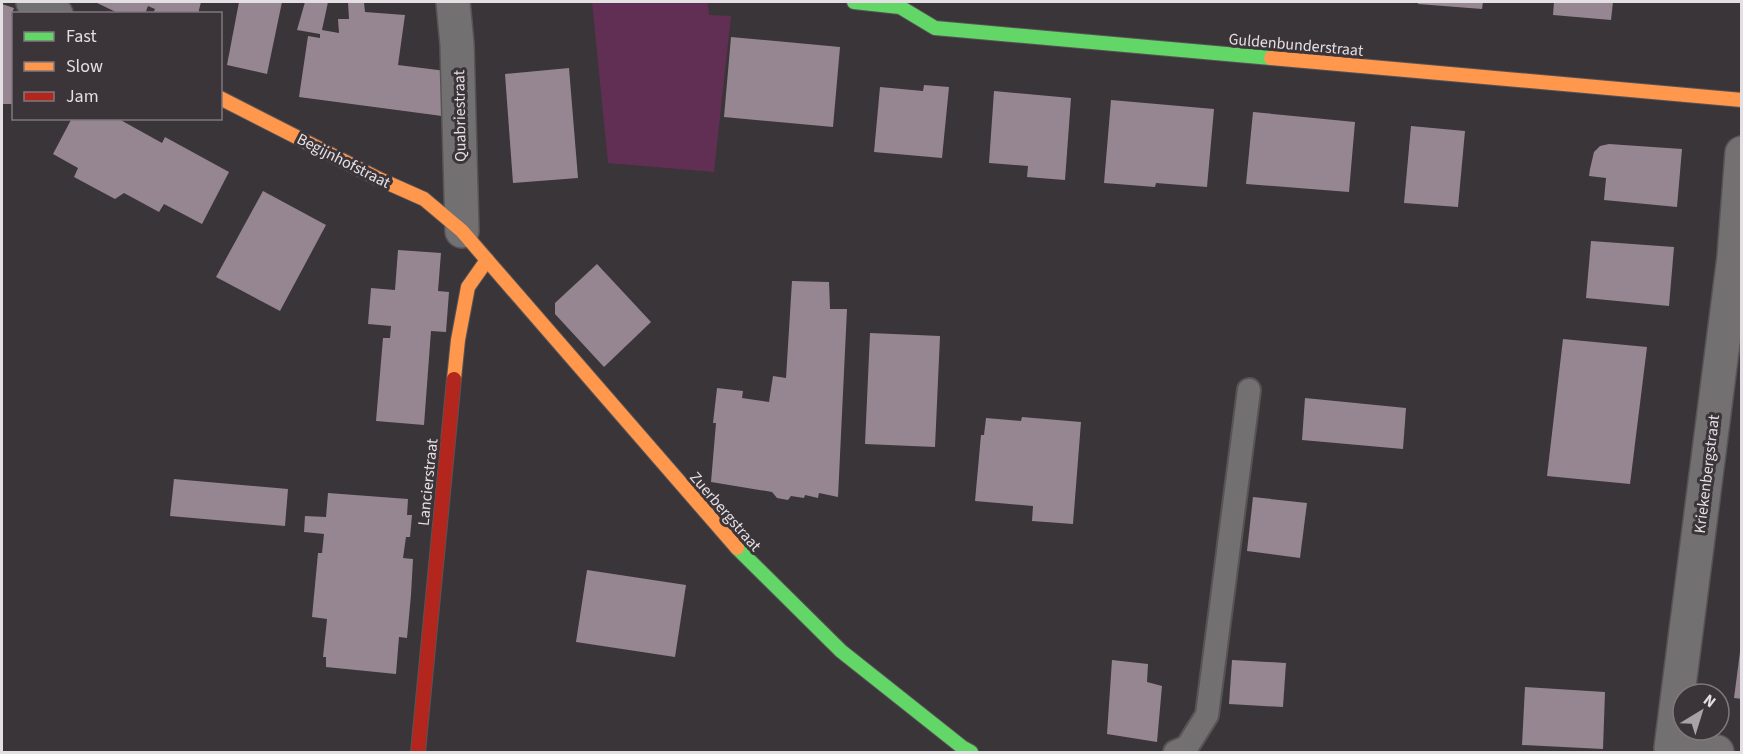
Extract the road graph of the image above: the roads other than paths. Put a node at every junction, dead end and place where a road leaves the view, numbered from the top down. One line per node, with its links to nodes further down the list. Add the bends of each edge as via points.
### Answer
1 (33, 2): 4 (street)
2 (453, 2): 8 (street, Quabriestraat)
3 (854, 2): 6 (street, Guldenbunderstraat, via 900,7 935,28)
4 (52, 12)
5 (222, 99): 8 (street, Begijnhofstraat, via 424,199)
6 (1742, 100)
7 (1742, 153): 9 (street, Kriekenbergstraat)
8 (462, 231): 10 (street)
9 (1738, 258): 15 (street, Kriekenbergstraat, via 1671,748)
10 (487, 260): 12 (street, Lancierstraat, via 468,287 458,340); 13 (street, Zuerbergstraat, via 747,560 841,651)
11 (1249, 390): 14 (lane, via 1207,715 1187,747)
12 (418, 753)
13 (971, 753)
14 (1175, 753)
15 (1717, 753)

